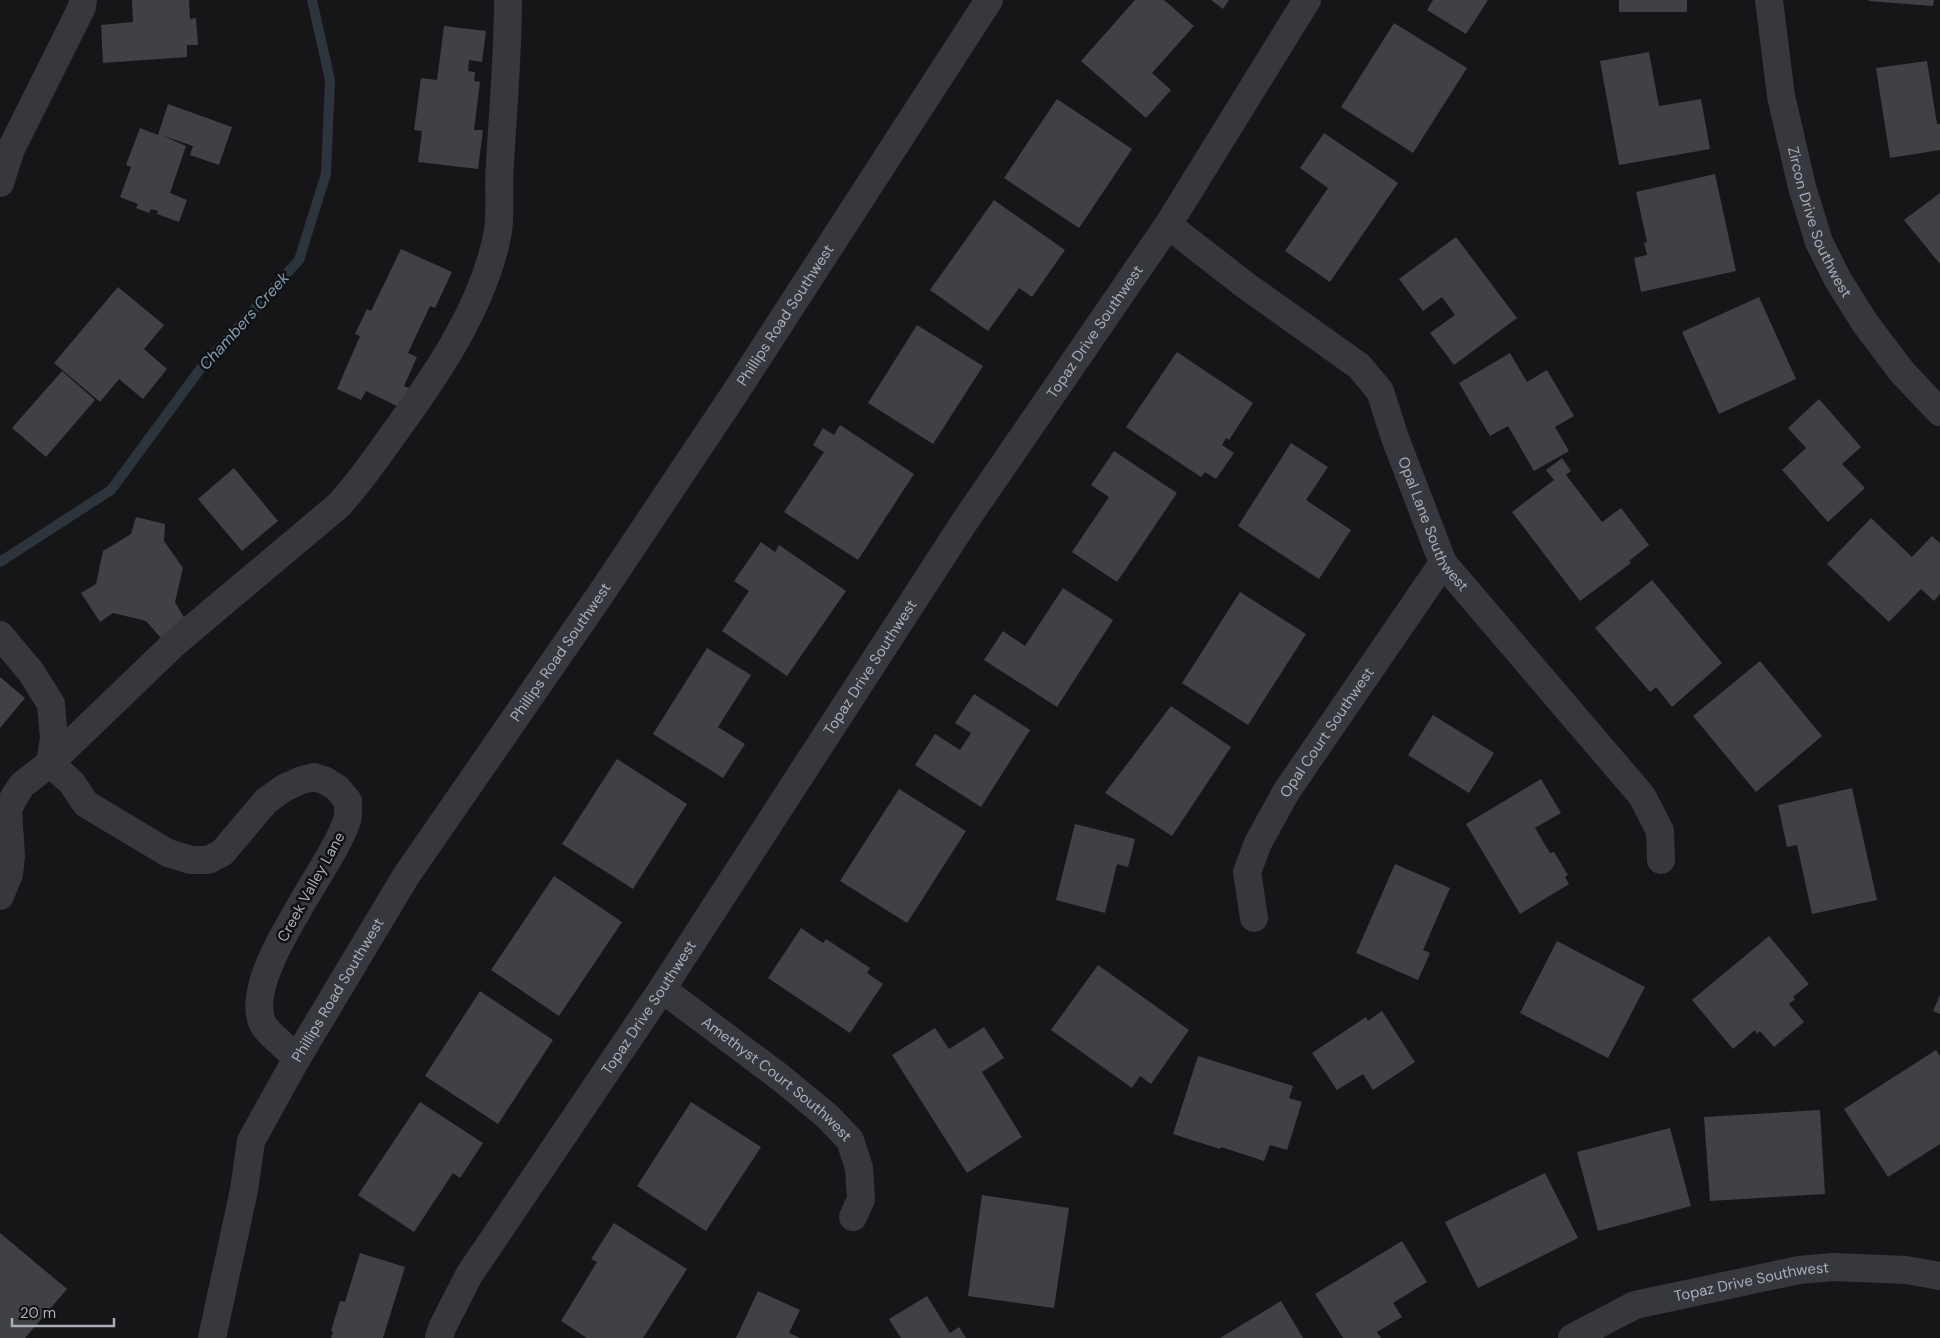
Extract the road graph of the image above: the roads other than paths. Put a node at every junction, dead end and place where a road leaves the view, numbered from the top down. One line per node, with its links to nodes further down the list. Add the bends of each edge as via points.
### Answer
1 (83, 0): 6 (street, via 11,149)
2 (508, 0): 11 (street, via 498,230 489,266 469,314 422,394 339,505 176,642)
3 (989, 0): 16 (street, Phillips Road Southwest, via 722,413 406,876)
4 (1307, 0): 7 (street, Topaz Drive Southwest)
5 (1769, 0): 8 (street, Zircon Drive Southwest, via 1780,96 1819,242 1865,323 1902,372)
6 (0, 183)
7 (1168, 225): 9 (street, Opal Lane Southwest, via 1245,285 1359,366 1380,391); 15 (street, Topaz Drive Southwest, via 965,521)
8 (1940, 412)
9 (1443, 563): 12 (street, Opal Lane Southwest, via 1642,796 1660,831); 14 (street, Opal Court Southwest, via 1286,792 1258,843 1247,872)
10 (0, 635): 11 (street, via 32,672 51,704 54,739)
11 (50, 763): 13 (street, via 22,785 8,810 11,856 9,874); 16 (street, Creek Valley Lane, via 72,783 86,804 168,853 191,860 208,860 222,853 266,801 302,780 314,777 326,781 348,801 348,818 270,961 260,990 259,1009 264,1026)
12 (1661, 860)
13 (0, 896)
14 (1254, 918)
15 (662, 989): 17 (street, Amethyst Court Southwest, via 781,1078 850,1140 859,1168 861,1199); 20 (street, Topaz Drive Southwest, via 469,1275)
16 (297, 1058): 19 (street, Phillips Road Southwest, via 251,1141 244,1190)
17 (853, 1217)
18 (1940, 1276): 21 (street, Topaz Drive Southwest, via 1906,1270 1833,1267 1799,1270 1635,1306)
19 (212, 1338)
20 (439, 1338)
21 (1572, 1338)

